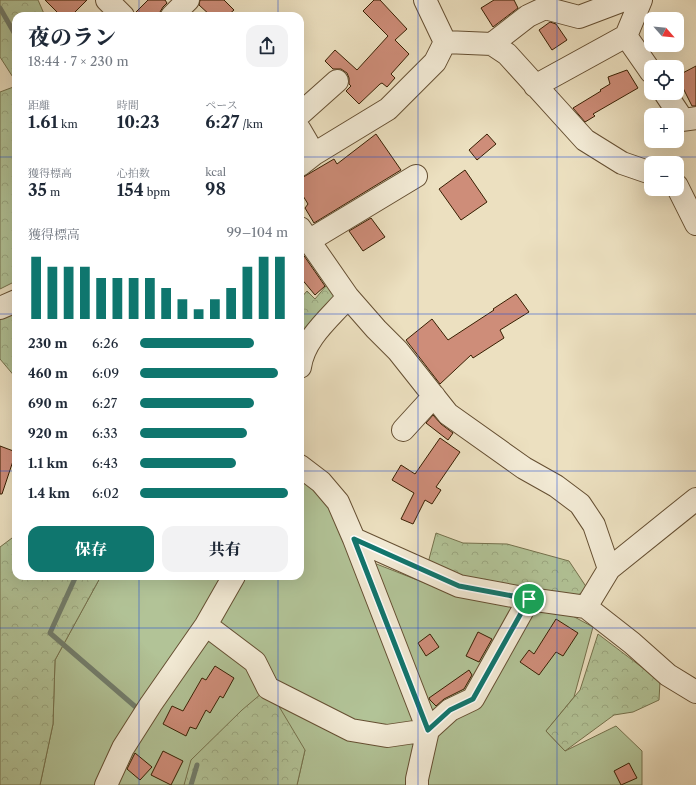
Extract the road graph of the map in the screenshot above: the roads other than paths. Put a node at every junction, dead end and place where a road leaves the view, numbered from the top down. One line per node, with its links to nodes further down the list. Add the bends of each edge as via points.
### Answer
1 (107, 0): 6 (street)
2 (188, 0): 7 (street)
3 (425, 0): 9 (street)
4 (624, 0): 10 (street, via 579,17 545,8 528,16)
5 (641, 0): 8 (street)
6 (119, 12)
7 (176, 12)
8 (626, 36): 11 (street); 13 (street)
9 (445, 42): 10 (street); 18 (street, via 435,62 388,109)
10 (492, 44): 13 (street, via 507,54)
11 (644, 62)
12 (337, 81): 15 (street)
13 (535, 86): 19 (street, via 585,140 622,163)
14 (670, 100): 16 (street, via 684,120)
15 (304, 110)
16 (696, 118)
17 (304, 147): 18 (street)
18 (307, 159)
19 (644, 171)
20 (416, 176): 23 (street)
21 (682, 196): 22 (street)
22 (696, 224)
23 (305, 234): 24 (street)
24 (348, 297): 27 (street, via 310,340); 28 (street, via 398,350)
25 (12, 303): 26 (street)
26 (0, 308)
27 (304, 353)
28 (434, 396): 29 (street); 33 (street, via 448,414 580,504 594,525)
29 (403, 430)
30 (304, 469): 32 (street, via 322,482 338,502)
31 (696, 500): 33 (street)
32 (354, 539): 35 (street, via 459,586); 39 (street)
33 (609, 569): 36 (street)
34 (232, 580): 37 (street)
35 (529, 599): 36 (street); 39 (street, via 473,699 450,710)
36 (586, 607): 38 (street, via 668,675)
37 (206, 626): 39 (street, via 255,662 268,688 352,730 387,736); 40 (street, via 123,748)
38 (696, 692)
39 (428, 730): 41 (street)
40 (106, 785)
41 (417, 785)

